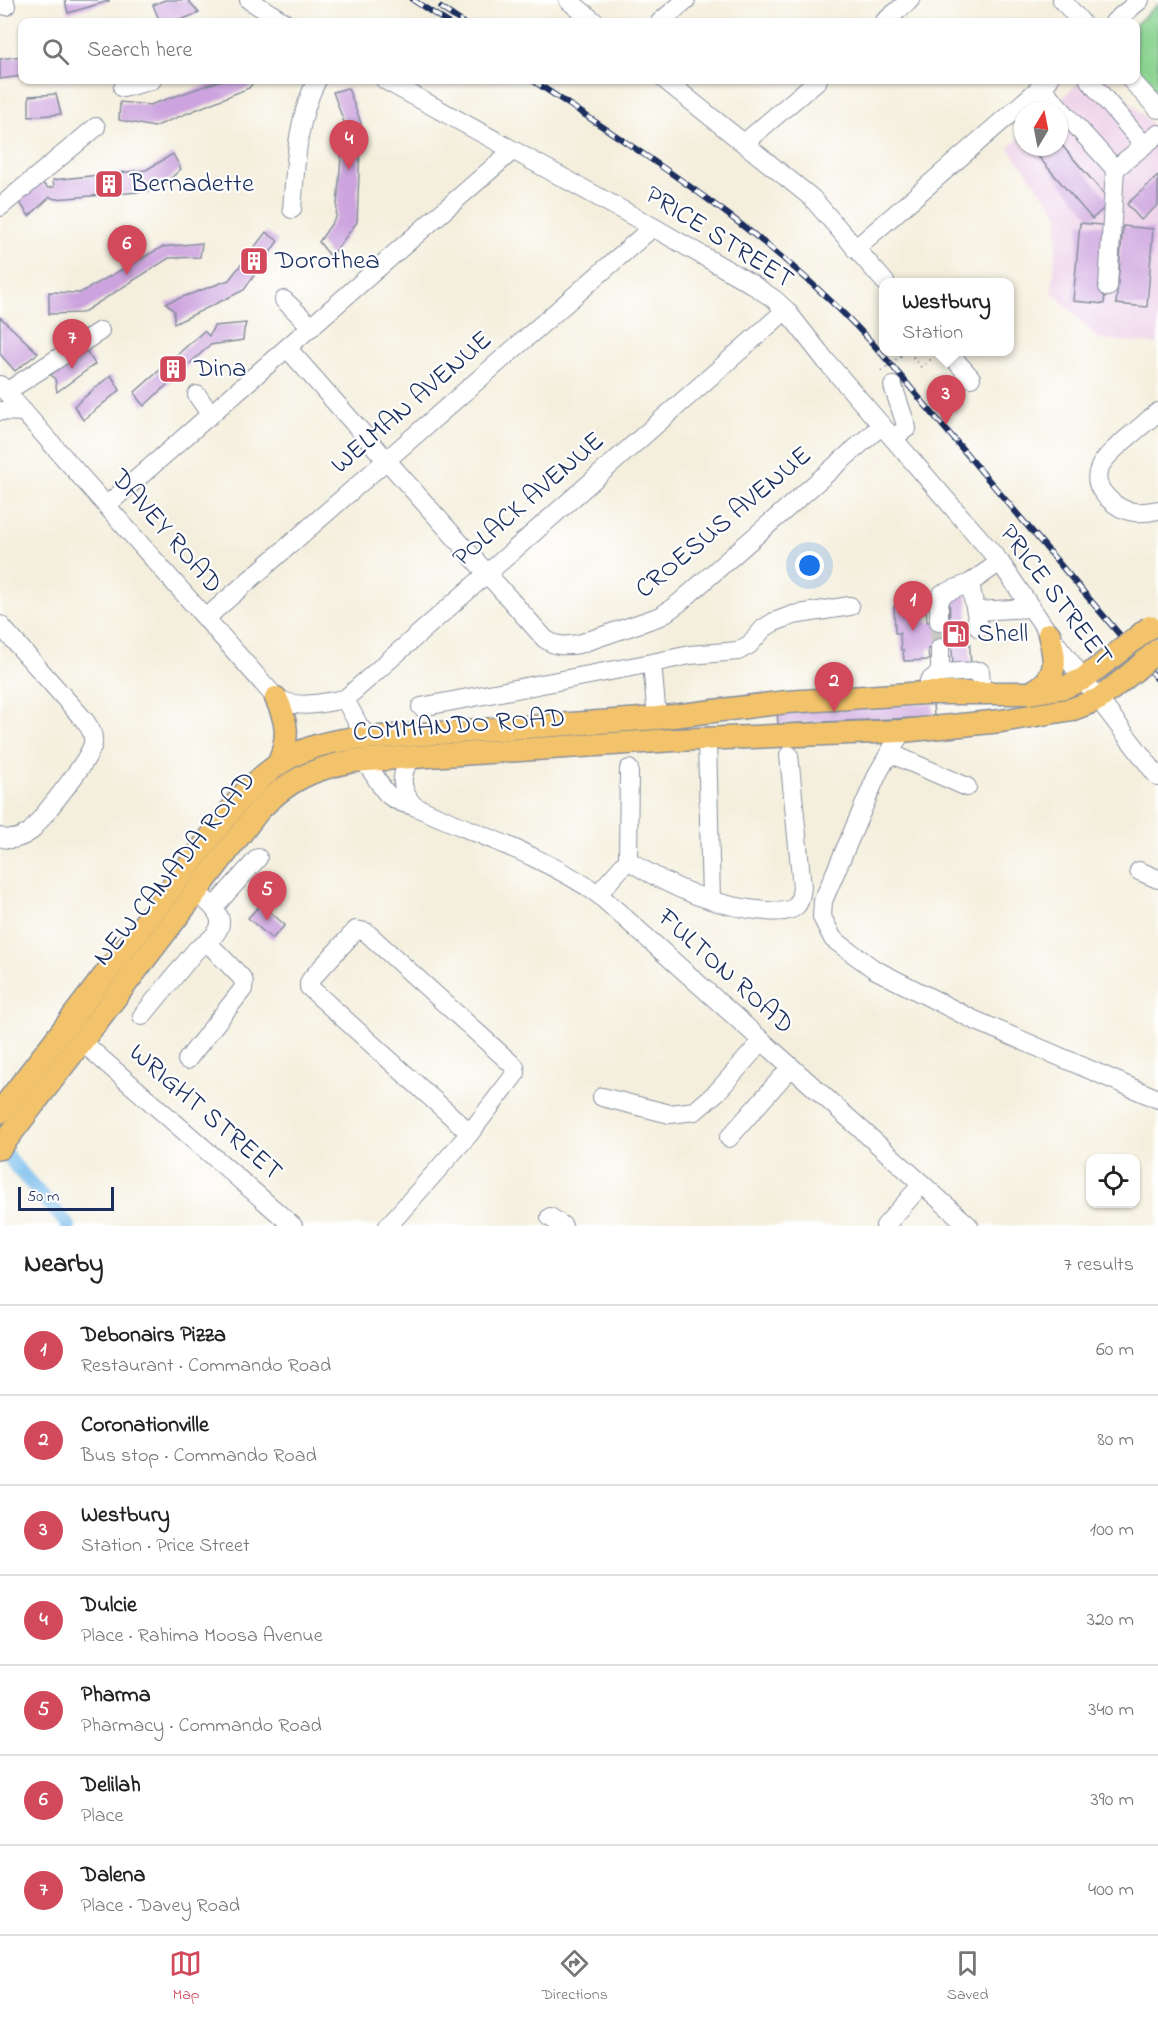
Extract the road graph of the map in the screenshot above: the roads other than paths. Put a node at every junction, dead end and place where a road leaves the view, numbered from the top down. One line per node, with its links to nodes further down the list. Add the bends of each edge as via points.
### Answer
1 (249, 0): 7 (street)
2 (568, 0): 8 (street)
3 (686, 0): 9 (street)
4 (910, 0): 10 (street)
5 (1062, 0): 11 (street)
6 (1140, 0): 12 (street)
7 (269, 18)
8 (590, 18)
9 (665, 18)
10 (889, 18)
11 (1078, 18)
12 (1119, 18)
13 (138, 84): 22 (street)
14 (315, 84): 30 (street, via 300,127)
15 (392, 84): 27 (street, PRICE STREET)
16 (670, 84): 26 (street)
17 (813, 84): 26 (street)
18 (1044, 84): 32 (street)
19 (1046, 84): 28 (street)
20 (1093, 84): 25 (street)
21 (1135, 84): 23 (street)
22 (123, 88)
23 (1158, 109)
24 (96, 127): 29 (street)
25 (1151, 140): 28 (street)
26 (744, 143): 32 (street, via 812,198)
27 (512, 151): 31 (street, PRICE STREET); 37 (street)
28 (1114, 169): 34 (street)
29 (0, 207)
30 (292, 209)
31 (652, 228): 36 (street, PRICE STREET, via 760,289); 50 (street, WELMAN AVENUE)
32 (855, 249): 33 (street)
33 (881, 278)
34 (1108, 287)
35 (284, 300): 37 (street)
36 (786, 310): 49 (street, PRICE STREET); 54 (street, POLACK AVENUE)
37 (312, 327): 39 (street)
38 (100, 331): 43 (street)
39 (288, 349): 48 (street); 50 (street)
40 (944, 356): 41 (street)
41 (971, 378)
42 (892, 387): 49 (street, via 907,428)
43 (3, 389): 46 (street, DAVEY ROAD)
44 (197, 395): 48 (street)
45 (0, 411): 46 (street)
46 (24, 412): 51 (street, DAVEY ROAD)
47 (1158, 412): 52 (street, via 1106,456 1097,481 1103,494 1119,508 1137,513)
48 (212, 415): 51 (street)
49 (887, 431): 53 (street, PRICE STREET); 54 (street, CROESUS AVENUE, via 661,616 579,644 554,645)
50 (386, 461): 54 (street); 58 (street, WELMAN AVENUE)
51 (107, 505): 58 (street, DAVEY ROAD)
52 (1158, 510)
53 (1000, 562): 55 (street); 57 (street, PRICE STREET)
54 (486, 573): 72 (street, POLACK AVENUE)
55 (970, 583): 57 (street, via 978,620); 59 (street, via 942,594)
56 (850, 606): 66 (street, via 774,622 738,651)
57 (1031, 609): 62 (street, PRICE STREET)
58 (206, 618): 73 (street, DAVEY ROAD)
59 (939, 622)
60 (1154, 624): 65 (main road, bridge)
61 (0, 625): 88 (street, via 90,728 93,743 84,761 31,831 13,839)
62 (1049, 634): 68 (street, PRICE STREET); 70 (main road, via 1054,657 1052,674 1043,687)
63 (940, 648): 67 (street)
64 (1158, 651): 65 (main road, bridge)
65 (1126, 661): 68 (main road)
66 (652, 663): 74 (street); 75 (street)
67 (940, 673): 69 (street, via 929,681); 71 (street, via 980,671)
68 (1090, 688): 70 (main road, COMMANDO ROAD, via 1065,687); 76 (main road, COMMANDO ROAD, via 1073,709); 85 (street, PRICE STREET); 106 (street, NEW CANADA ROAD, via 1053,698 786,708 708,720 362,746 306,757 284,767 246,802); 108 (street, NEW CANADA ROAD, via 1069,703 1056,706 954,719 370,753 311,765 270,788 255,803)
69 (925, 693): 71 (main road, COMMANDO ROAD); 75 (main road, COMMANDO ROAD, via 787,702)
70 (1030, 693): 71 (main road, COMMANDO ROAD)
71 (982, 694)
72 (345, 699): 73 (street); 77 (street)
73 (286, 702): 83 (main road, via 285,746)
74 (421, 707)
75 (657, 718): 77 (main road, COMMANDO ROAD)
76 (902, 731): 78 (main road, COMMANDO ROAD); 79 (street)
77 (370, 739): 83 (main road, COMMANDO ROAD, via 325,743)
78 (707, 740): 81 (main road, COMMANDO ROAD); 95 (street)
79 (890, 753): 86 (street); 104 (street, via 823,901 822,917 834,939 874,969 972,1018)
80 (789, 755): 95 (street, via 802,887 796,905 789,910 770,912)
81 (414, 757): 82 (main road, COMMANDO ROAD); 87 (street, via 405,768 402,784)
82 (363, 761): 87 (street, FULTON ROAD, via 387,795); 93 (main road, COMMANDO ROAD, via 332,765 280,789 259,810)
83 (279, 763): 105 (main road, COMMANDO ROAD, via 234,806)
84 (629, 769): 90 (street)
85 (1158, 777)
86 (967, 786)
87 (414, 806): 94 (street, FULTON ROAD, via 548,864)
88 (0, 837)
89 (258, 858): 96 (street)
90 (627, 860): 94 (street); 95 (street, via 666,883)
91 (1139, 871): 92 (street)
92 (1158, 879)
93 (196, 892): 96 (street); 99 (main road, COMMANDO ROAD)
94 (597, 894): 100 (street, FULTON ROAD)
95 (711, 900)
96 (214, 907): 97 (street, via 220,925)
97 (208, 943): 98 (street, via 196,950); 101 (street, via 241,977 243,989)
98 (142, 1016)
99 (81, 1041): 110 (main road, COMMANDO ROAD); 112 (street, WRIGHT STREET)
100 (762, 1041): 102 (street, FULTON ROAD); 103 (street, via 695,1111 670,1114)
101 (187, 1060)
102 (791, 1067): 109 (street); 111 (street, FULTON ROAD)
103 (602, 1096)
104 (1158, 1098)
105 (0, 1112)
106 (0, 1123)
107 (470, 1133): 107 (street, via 514,1077 515,1067 366,932 356,930 312,978 309,987); 113 (street)
108 (0, 1138)
109 (729, 1138)
110 (0, 1148)
111 (922, 1184): 114 (street); 115 (street, FULTON ROAD)
112 (293, 1226)
113 (388, 1226)
114 (885, 1226)
115 (969, 1226)

